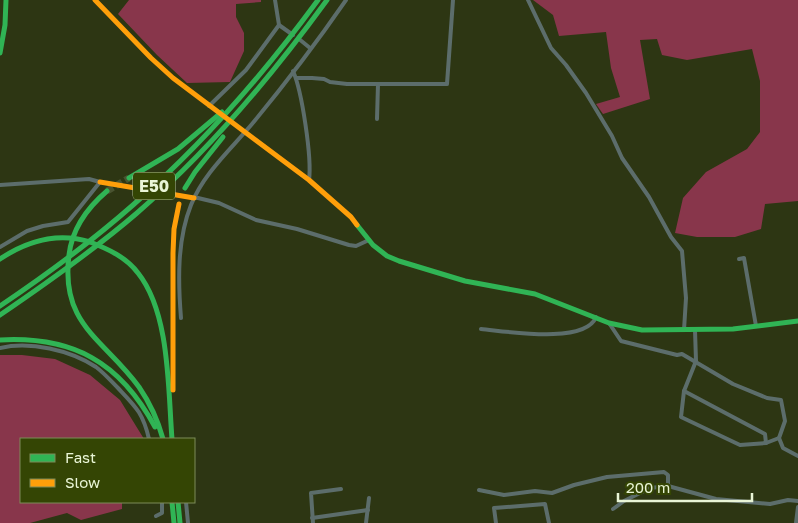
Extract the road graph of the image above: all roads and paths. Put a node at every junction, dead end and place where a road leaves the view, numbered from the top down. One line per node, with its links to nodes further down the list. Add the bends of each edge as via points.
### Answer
1 (6, 0): 12 (main road)
2 (95, 0): 17 (main road, via 151,58)
3 (274, 0): 9 (street)
4 (318, 0): 10 (main road, E50)
5 (327, 0): 13 (main road, E50)
6 (346, 0): 11 (street)
7 (453, 0): 16 (street, via 447,84)
8 (528, 0): 40 (street, via 551,48 586,93 682,251 686,298)
9 (281, 26): 11 (street); 17 (street, via 246,70)
10 (287, 42): 20 (main road, via 201,131 166,158); 32 (main road, E50, via 236,103 167,174 86,244)
11 (309, 47): 14 (street)
12 (0, 53)
13 (280, 64): 24 (main road, via 194,172); 33 (main road, E50, via 204,151 147,204 84,256)
14 (293, 71): 15 (street); 19 (street)
15 (296, 78): 16 (street); 21 (street, via 309,159)
16 (378, 84): 18 (street)
17 (209, 106): 19 (main road)
18 (377, 119)
19 (243, 131): 21 (main road); 26 (street)
20 (129, 178)
21 (309, 180): 28 (main road, via 351,218)
22 (100, 182): 23 (street); 26 (main road); 29 (street, via 68,222 27,231)
23 (0, 185)
24 (185, 188)
25 (107, 191): 48 (main road, via 81,219 74,234 68,263 72,301 84,326 140,389)
26 (194, 198): 28 (street, via 219,203 256,220 349,245 356,246); 35 (street, via 185,224 181,257)
27 (179, 204): 49 (main road, via 173,262)
28 (369, 240): 34 (main road, via 399,261 465,281 535,294)
29 (0, 247)
30 (0, 259): 50 (main road, via 29,243 60,238 81,239 107,248 136,270 157,306)
31 (739, 259): 38 (street, via 744,258)
32 (0, 306)
33 (0, 315)
34 (596, 317): 37 (main road); 39 (street, via 588,326 566,334)
35 (181, 318)
36 (798, 321): 38 (main road)
37 (609, 323): 40 (main road, via 642,330); 44 (street, via 621,342 682,354)
38 (756, 326): 41 (main road)
39 (481, 329)
40 (684, 330): 41 (main road)
41 (695, 330): 44 (street)
42 (0, 340): 47 (main road, via 47,341 93,358 135,393)
43 (0, 348): 46 (street, via 51,349 96,367 136,405)
44 (696, 361): 45 (street); 51 (street, via 734,384 761,396 781,400 784,421)
45 (684, 391): 52 (street, via 764,434); 52 (street, via 681,417 740,445)
46 (150, 438)
47 (159, 438)
48 (164, 438)
49 (173, 438)
50 (173, 438)
51 (779, 438): 52 (street); 53 (street, via 784,448)
52 (766, 443)
53 (798, 456)
54 (668, 486): 56 (street, via 668,475 664,472 607,477 552,492 504,495); 58 (street, via 716,499 770,504); 64 (street, via 650,488)
55 (341, 489): 67 (street, via 311,493)
56 (479, 490)
57 (369, 498): 65 (street)
58 (798, 501)
59 (162, 503): 66 (street, via 162,512)
60 (172, 503): 68 (main road)
61 (178, 503): 69 (main road)
62 (186, 503): 70 (street)
63 (798, 507): 75 (street)
64 (613, 508)
65 (368, 510): 67 (street); 72 (street)
66 (156, 516)
67 (312, 518): 71 (street)
68 (174, 523)
69 (180, 523)
70 (188, 523)
71 (313, 523)
72 (366, 523)
73 (496, 523): 74 (street, via 494,508 545,504)
74 (549, 523)
75 (796, 523)

